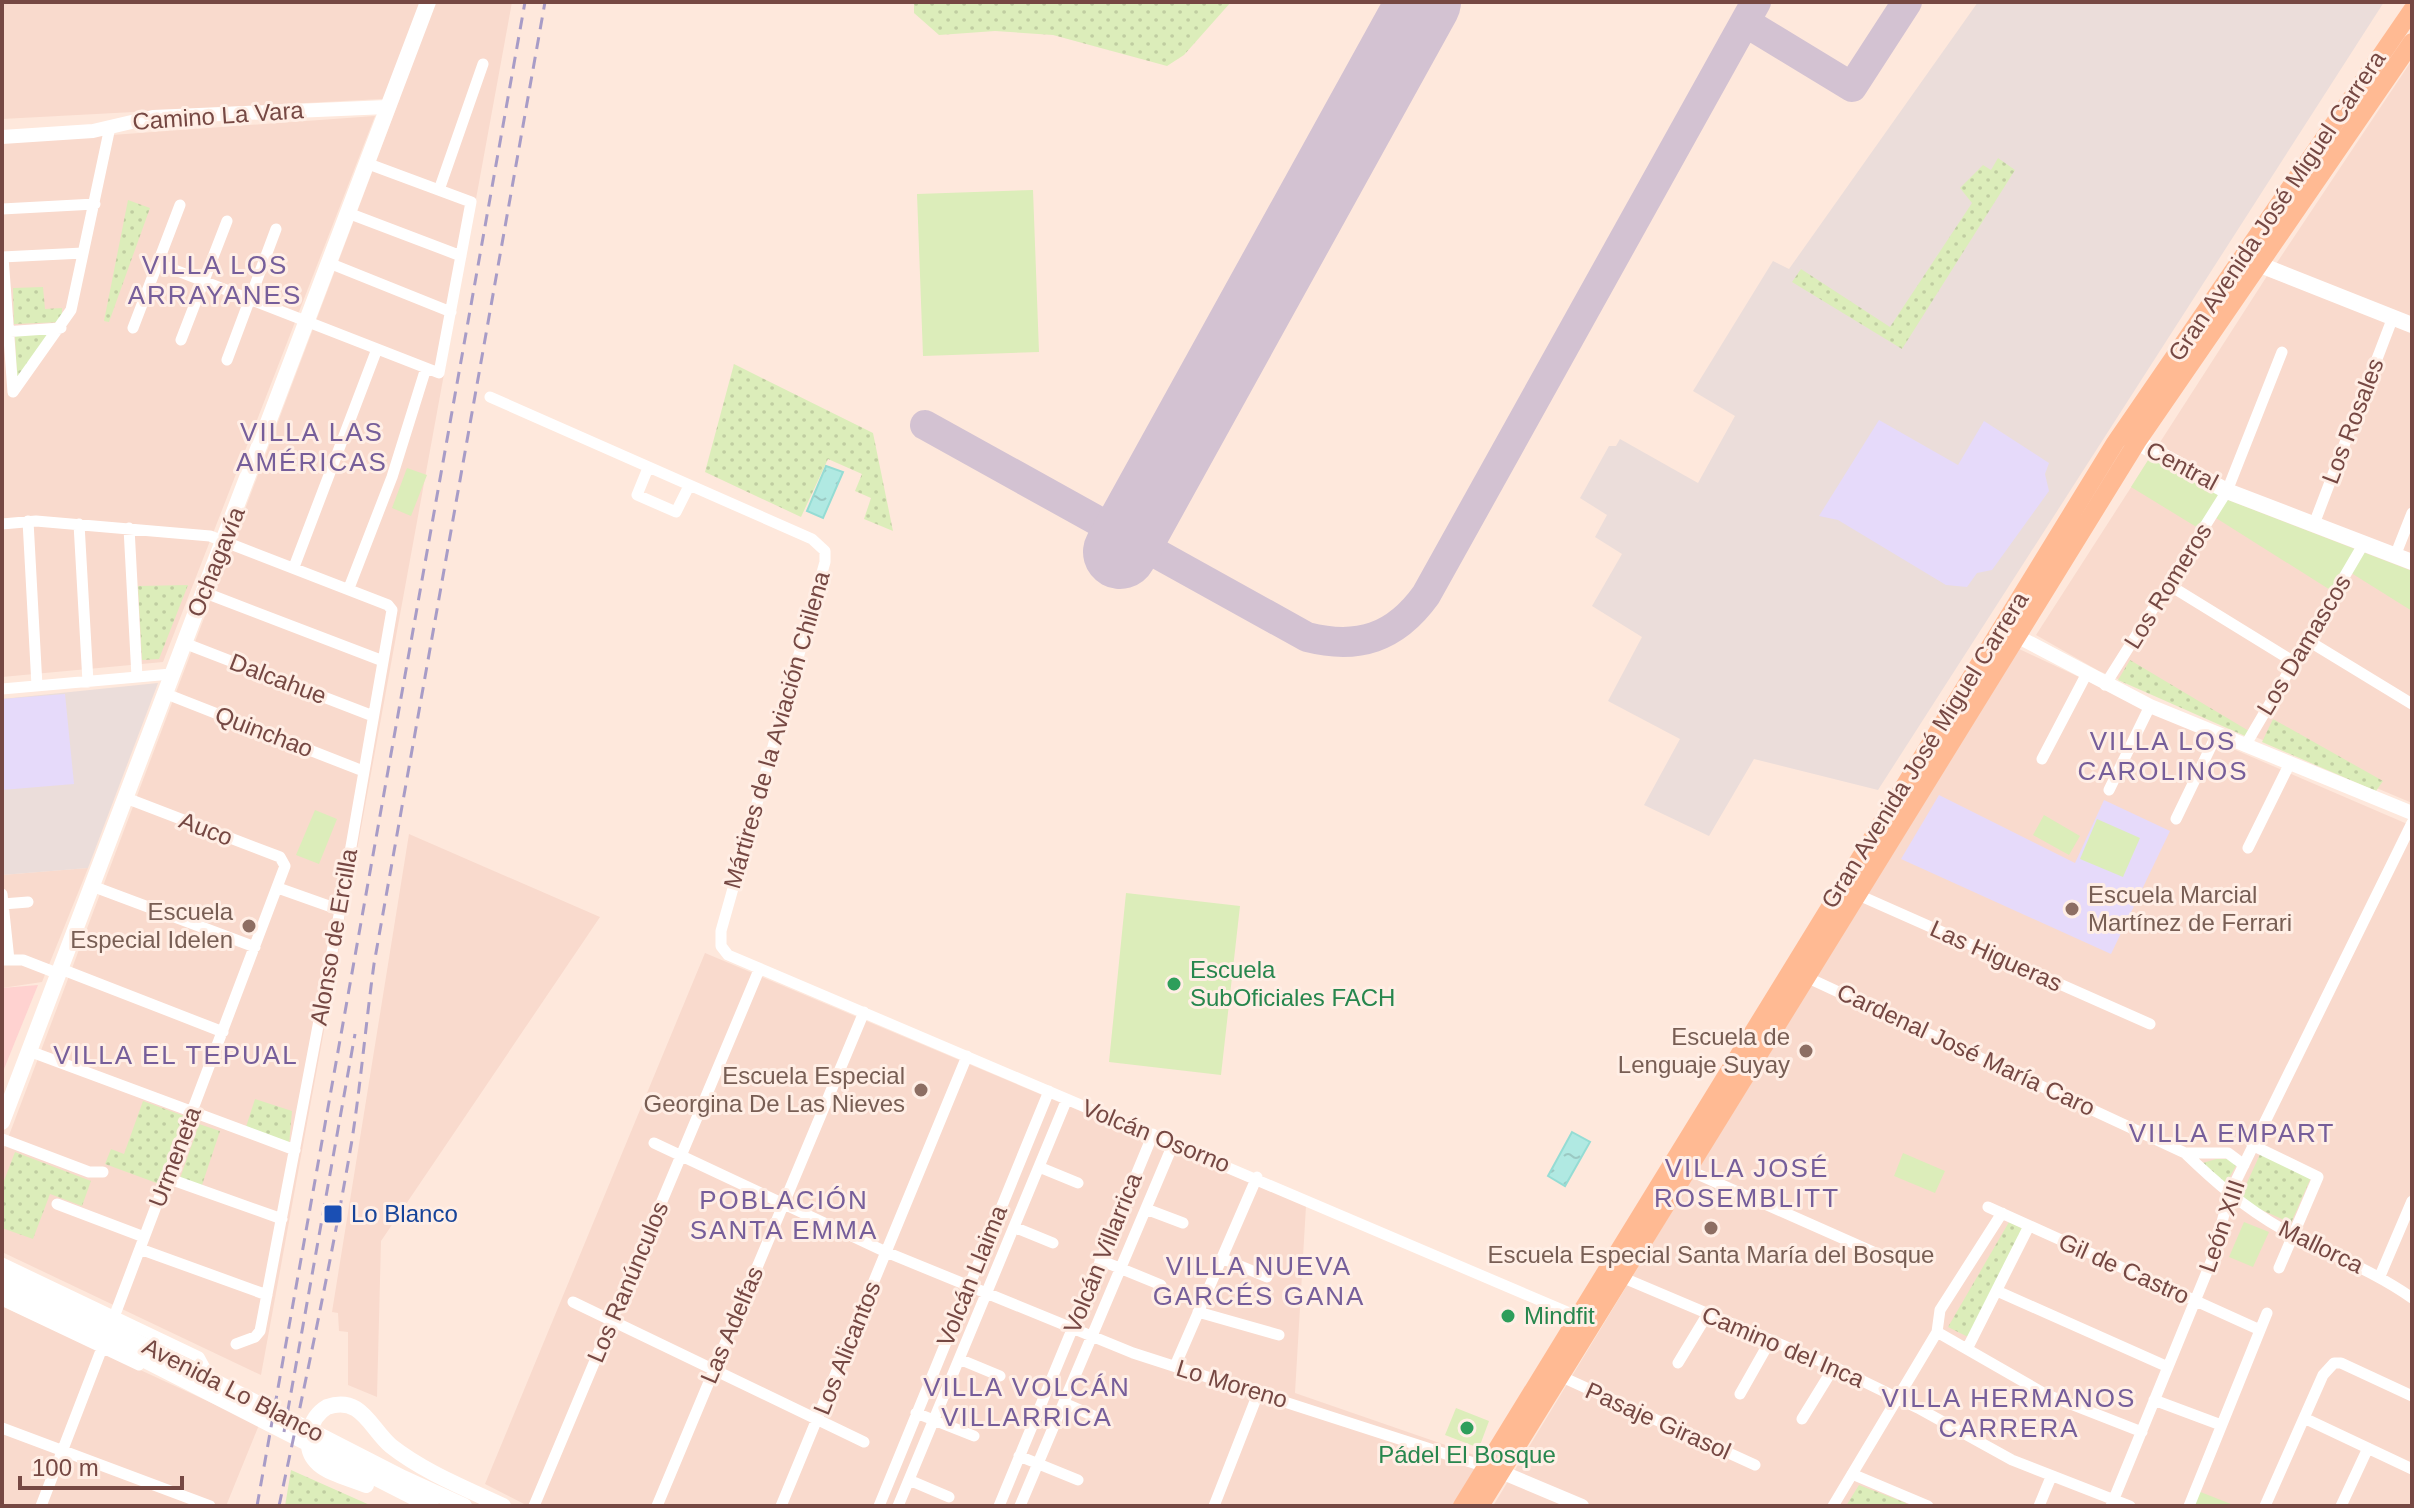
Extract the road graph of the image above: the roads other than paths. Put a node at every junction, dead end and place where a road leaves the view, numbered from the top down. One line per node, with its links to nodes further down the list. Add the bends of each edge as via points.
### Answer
1 (428, 2): 5 (main road, Ochagavía)
2 (2412, 10): 3 (main road, Gran Avenida José Miguel Carrera)
3 (2407, 43): 16 (main road, Gran Avenida José Miguel Carrera); 22 (main road, Gran Avenida José Miguel Carrera)
4 (483, 64): 9 (street)
5 (387, 107): 6 (street, Camino La Vara, via 153,117); 8 (main road, Ochagavía)
6 (110, 127): 7 (street, Camino La Vara); 10 (street)
7 (2, 137)
8 (366, 163): 9 (street); 13 (main road, Ochagavía)
9 (439, 190): 18 (street, via 471,202)
10 (95, 204): 12 (street); 17 (street)
11 (180, 205): 20 (street)
12 (2, 209)
13 (348, 213): 18 (street); 21 (main road, Ochagavía)
14 (227, 221): 23 (street)
15 (276, 229): 24 (street)
16 (2250, 245): 22 (main road); 39 (main road, Gran Avenida José Miguel Carrera)
17 (83, 253): 19 (street); 29 (street, via 71,310)
18 (461, 256): 25 (street)
19 (3, 257): 31 (street)
20 (157, 263): 23 (street); 30 (street)
21 (329, 263): 25 (street); 27 (main road, Ochagavía)
22 (2258, 264): 26 (main road); 38 (main road, Gran Avenida José Miguel Carrera)
23 (204, 281): 24 (street); 32 (street)
24 (250, 299): 27 (street); 35 (street)
25 (451, 312): 36 (street, via 439,373)
26 (2393, 317): 28 (main road); 47 (street, Los Rosales)
27 (307, 321): 33 (street); 49 (main road, Ochagavía)
28 (2412, 325)
29 (61, 328): 31 (street); 31 (street, via 13,392)
30 (133, 328)
31 (5, 331)
32 (181, 340)
33 (377, 349): 36 (street); 53 (street)
34 (2282, 352): 42 (street, Los Romeros)
35 (227, 360)
36 (426, 368): 55 (street)
37 (490, 397): 40 (street, Mártires de la Aviación Chilena)
38 (2137, 442): 39 (main road); 42 (main road, Central); 58 (main road, Gran Avenida José Miguel Carrera)
39 (2115, 443): 57 (main road, Gran Avenida José Miguel Carrera)
40 (648, 468): 41 (street, Mártires de la Aviación Chilena); 41 (street, via 637,495 676,512)
41 (689, 486): 95 (street, Mártires de la Aviación Chilena, via 816,541 825,554 721,931 721,946)
42 (2227, 491): 47 (main road, Central); 54 (street, Los Romeros)
43 (2412, 513): 51 (street)
44 (28, 521): 45 (street); 46 (street); 68 (street)
45 (2, 524)
46 (79, 524): 48 (street); 66 (street)
47 (2314, 524): 50 (main road, Central)
48 (129, 528): 49 (street); 65 (street)
49 (224, 540): 53 (street); 56 (main road, Ochagavía)
50 (2364, 543): 51 (main road, Central); 59 (street, Los Damascos)
51 (2395, 556): 52 (main road, Central)
52 (2412, 562)
53 (294, 567): 55 (street)
54 (2169, 585): 62 (street); 67 (street, Los Romeros)
55 (349, 588): 61 (street, Alonso de Ercilla, via 391,608)
56 (203, 592): 60 (main road, Ochagavía); 61 (street)
57 (2000, 627): 58 (street); 87 (main road, Gran Avenida José Miguel Carrera)
58 (2018, 636): 64 (street); 90 (main road, Gran Avenida José Miguel Carrera)
59 (2307, 640): 62 (street, Los Damascos); 71 (street)
60 (184, 643): 63 (main road, Ochagavía); 73 (street, Dalcahue)
61 (383, 661): 73 (street, Alonso de Ercilla)
62 (2294, 662): 75 (street, Los Damascos)
63 (171, 674): 65 (street); 70 (main road, Ochagavía)
64 (2086, 675): 67 (street); 76 (street)
65 (137, 677): 66 (street)
66 (88, 682): 68 (street)
67 (2105, 685): 72 (street)
68 (37, 686): 69 (street)
69 (2, 689)
70 (164, 693): 78 (street, Quinchao); 80 (main road, Ochagavía)
71 (2412, 704)
72 (2150, 706): 74 (street); 79 (street)
73 (373, 716): 78 (street, Alonso de Ercilla)
74 (2217, 734): 75 (street); 82 (street)
75 (2245, 746): 77 (street)
76 (2042, 759)
77 (2289, 765): 81 (street); 84 (street)
78 (363, 771): 93 (street, Alonso de Ercilla)
79 (2109, 790)
80 (126, 798): 85 (street, Auco); 86 (main road, Ochagavía)
81 (2412, 813)
82 (2176, 819)
83 (2412, 823): 114 (street, León XIII)
84 (2248, 848)
85 (284, 862): 88 (street, Urmeneta)
86 (92, 886): 94 (street); 99 (main road, Ochagavía)
87 (1842, 886): 90 (street, Las Higueras); 97 (main road, Gran Avenida José Miguel Carrera)
88 (278, 888): 93 (street); 94 (street, Urmeneta)
89 (2, 894): 92 (street)
90 (1859, 895): 100 (main road, Gran Avenida José Miguel Carrera); 102 (street, Las Higueras)
91 (28, 902): 92 (street)
92 (3, 904): 96 (street)
93 (340, 910): 115 (street, Alonso de Ercilla)
94 (255, 947): 103 (street, Urmeneta)
95 (732, 958): 98 (street, Volcán Osorno)
96 (5, 960): 99 (street)
97 (1790, 969): 100 (street, Cardenal José María Caro); 145 (main road, Gran Avenida José Miguel Carrera)
98 (759, 970): 101 (street, Volcán Osorno); 117 (street, Los Ranúnculos)
99 (60, 972): 103 (street); 104 (main road, Ochagavía)
100 (1808, 978): 116 (street, Cardenal José María Caro); 120 (main road, Gran Avenida José Miguel Carrera)
101 (864, 1012): 105 (street, Volcán Osorno); 127 (street, Las Adelfas)
102 (2150, 1024)
103 (223, 1032): 108 (street, Urmeneta)
104 (29, 1051): 108 (street); 109 (main road, Ochagavía)
105 (967, 1056): 106 (street, Volcán Osorno); 139 (street, Los Alicantos)
106 (1049, 1091): 107 (street, Volcán Osorno); 150 (street, Volcán Llaima)
107 (1067, 1099): 110 (street, Volcán Osorno); 119 (street, Volcán Llaima)
108 (192, 1114): 115 (street); 123 (street, Urmeneta)
109 (2, 1122)
110 (1153, 1134): 112 (street, Volcán Osorno); 142 (street, Volcán Villarrica)
111 (2, 1139): 121 (street, via 92,1173)
112 (1174, 1142): 122 (street, Volcán Osorno); 130 (street, Volcán Villarrica)
113 (654, 1143): 117 (street, Lo Moreno)
114 (2252, 1145): 118 (street, León XIII); 136 (street, via 2317,1175)
115 (295, 1150): 132 (street, Alonso de Ercilla)
116 (2185, 1153): 118 (street, Cardenal José María Caro, via 2228,1153); 125 (street, Cardenal José María Caro)
117 (682, 1155): 127 (street, Lo Moreno); 162 (street, Los Ranúnculos)
118 (2244, 1165): 125 (street, León XIII)
119 (1039, 1167): 124 (street); 135 (street, Volcán Llaima)
120 (1686, 1169): 141 (street); 145 (main road, Gran Avenida José Miguel Carrera)
121 (103, 1172)
122 (1257, 1177): 140 (street); 161 (street, Volcán Osorno)
123 (167, 1178): 132 (street); 137 (street, Urmeneta)
124 (1078, 1183)
125 (2229, 1195): 136 (street, Mallorca); 155 (street, León XIII, via 2218,1244)
126 (2412, 1201): 146 (street)
127 (784, 1203): 139 (street, Lo Moreno); 177 (street, Las Adelfas)
128 (57, 1204): 137 (street)
129 (1988, 1207): 131 (street, Gil de Castro)
130 (1146, 1209): 133 (street); 144 (street, Volcán Villarrica)
131 (2002, 1213): 134 (street, Gil de Castro); 165 (street, via 1940,1310)
132 (282, 1219): 153 (street, Alonso de Ercilla)
133 (1183, 1223)
134 (2029, 1226): 151 (street); 155 (street, Gil de Castro)
135 (1014, 1227): 138 (street); 152 (street, Volcán Llaima)
136 (2293, 1234): 143 (street); 146 (street, Mallorca)
137 (142, 1243): 153 (street); 160 (street, Urmeneta)
138 (1053, 1243)
139 (886, 1252): 150 (street, Lo Moreno); 189 (street, Los Alicantos)
140 (1225, 1259): 147 (street); 157 (street)
141 (1889, 1259)
142 (1100, 1260): 144 (street); 163 (street, Volcán Villarrica)
143 (2279, 1268)
144 (1120, 1269): 149 (street); 167 (street, Volcán Villarrica)
145 (1614, 1273): 159 (street, Camino del Inca); 161 (main road, Gran Avenida José Miguel Carrera); 179 (main road, Gran Avenida José Miguel Carrera)
146 (2380, 1276): 154 (street, Mallorca)
147 (1267, 1277)
148 (4, 1281): 160 (street); 170 (street); 216 (main road, Avenida Lo Blanco); 217 (main road, Avenida Lo Blanco)
149 (1161, 1285)
150 (969, 1286): 152 (street, Lo Moreno); 188 (street, Volcán Llaima)
151 (1997, 1291): 171 (street); 176 (street)
152 (986, 1294): 163 (street, Lo Moreno); 172 (street, Volcán Llaima)
153 (267, 1295): 169 (street, Alonso de Ercilla, via 259,1335)
154 (2412, 1298)
155 (2195, 1301): 164 (street, Gil de Castro); 176 (street, León XIII)
156 (573, 1302): 162 (street)
157 (1202, 1313): 166 (street); 174 (street)
158 (2267, 1313): 164 (street)
159 (1707, 1315): 168 (street, Camino del Inca); 173 (street)
160 (114, 1317): 180 (street, via 199,1357 206,1374)
161 (1579, 1317): 204 (main road, Gran Avenida José Miguel Carrera)
162 (612, 1321): 177 (street); 219 (street, Los Ranúnculos)
163 (1072, 1328): 167 (street, Lo Moreno); 201 (street, Volcán Villarrica)
164 (2260, 1330): 194 (street)
165 (1937, 1332): 171 (street); 184 (street)
166 (1279, 1335)
167 (1092, 1336): 174 (street, Lo Moreno); 186 (street, Volcán Villarrica)
168 (1770, 1341): 175 (street, Camino del Inca); 182 (street)
169 (236, 1344)
170 (102, 1348): 180 (street); 200 (street)
171 (1967, 1349): 196 (street, via 2045,1394)
172 (959, 1359): 178 (street); 192 (street, Volcán Llaima)
173 (1678, 1363)
174 (1175, 1366): 181 (street, Lo Moreno)
175 (1834, 1367): 184 (street, Camino del Inca); 191 (street)
176 (2168, 1367): 185 (street, León XIII)
177 (714, 1369): 189 (street); 220 (street, Las Adelfas)
178 (1000, 1376)
179 (1560, 1376): 203 (street, Pasaje Girasol); 204 (main road, Gran Avenida José Miguel Carrera)
180 (192, 1391): 187 (street)
181 (1259, 1391): 204 (street, Lo Moreno); 226 (street)
182 (1740, 1394)
183 (2412, 1396): 190 (street, via 2334,1363)
184 (1898, 1398): 206 (street); 207 (street, Camino del Inca)
185 (2154, 1400): 194 (street); 196 (street, León XIII)
186 (1064, 1403): 193 (street); 202 (street, Volcán Villarrica)
187 (227, 1407)
188 (916, 1413): 192 (street); 222 (street, Volcán Llaima)
189 (818, 1417): 198 (street); 221 (street, Los Alicantos)
190 (2304, 1418): 199 (street); 235 (street)
191 (1802, 1419)
192 (934, 1420): 197 (street); 208 (street, Volcán Llaima)
193 (1103, 1420)
194 (2221, 1425): 234 (street)
195 (2, 1428): 200 (street)
196 (2142, 1432): 212 (street, León XIII)
197 (974, 1436)
198 (864, 1442)
199 (2368, 1448): 205 (street); 236 (street)
200 (63, 1451): 213 (street); 214 (street)
201 (1019, 1456): 202 (street); 224 (street, Volcán Villarrica)
202 (1038, 1464): 209 (street); 225 (street, Volcán Villarrica)
203 (1755, 1465)
204 (1494, 1469): 227 (main road, Gran Avenida José Miguel Carrera); 228 (main road, Gran Avenida José Miguel Carrera); 229 (street, Lo Moreno)
205 (2412, 1469)
206 (1852, 1474): 211 (street); 230 (street)
207 (2051, 1477): 212 (street, Camino del Inca); 232 (street)
208 (909, 1480): 210 (street); 223 (street, Volcán Llaima)
209 (1078, 1480)
210 (949, 1497)
211 (1914, 1503): 231 (street)
212 (2112, 1503): 233 (street, Camino del Inca)
213 (41, 1506)
214 (210, 1506)
215 (411, 1506): 218 (main road, via 317,1464 308,1441 319,1413 335,1404 352,1406 409,1460)
216 (431, 1506)
217 (464, 1506)
218 (503, 1506)
219 (534, 1506)
220 (657, 1506)
221 (781, 1506)
222 (879, 1506)
223 (898, 1506)
224 (999, 1506)
225 (1020, 1506)
226 (1214, 1506)
227 (1462, 1506)
228 (1480, 1506)
229 (1582, 1506)
230 (1833, 1506)
231 (1928, 1506)
232 (2039, 1506)
233 (2130, 1506)
234 (2189, 1506)
235 (2265, 1506)
236 (2341, 1506)

